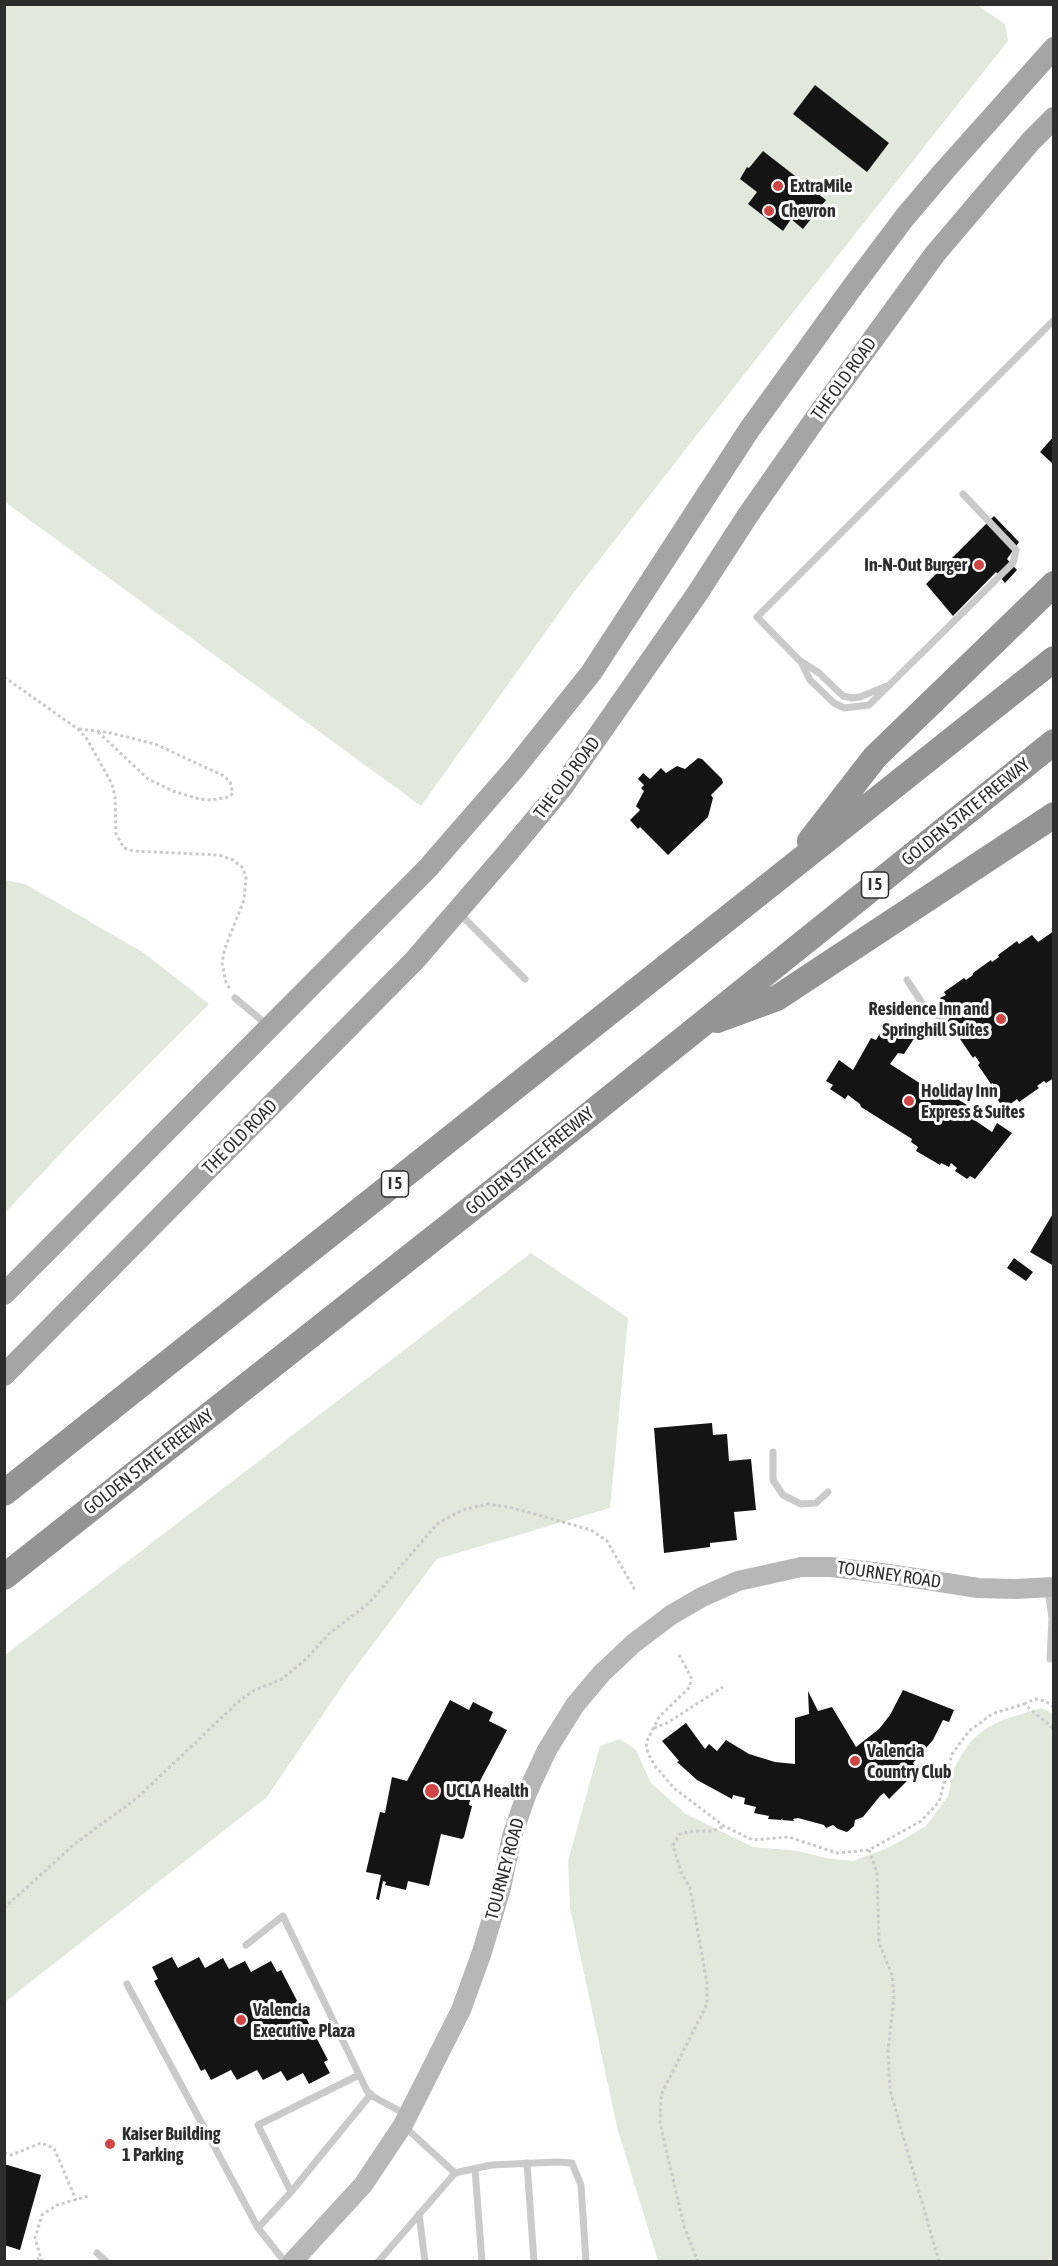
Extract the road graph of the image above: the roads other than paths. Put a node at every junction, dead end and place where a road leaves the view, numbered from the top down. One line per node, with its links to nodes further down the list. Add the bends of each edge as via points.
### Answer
1 (1053, 48): 17 (main road, via 905,217 801,357 591,673 551,724 428,868)
2 (1053, 118): 12 (main road, THE OLD ROAD, via 934,254 818,415 561,789)
3 (1053, 320): 7 (lane, via 757,617)
4 (963, 494): 8 (lane, via 1016,550 1016,556)
5 (1053, 584): 11 (highway, I 5, via 875,757)
6 (1053, 659): 11 (highway, I 5)
7 (799, 660): 8 (lane, via 843,696 860,697); 8 (lane, via 810,680 844,708 869,705)
8 (887, 686)
9 (1053, 742): 18 (highway, GOLDEN STATE FREEWAY / I 5)
10 (1053, 815): 18 (highway, I 5, via 777,998)
11 (784, 874): 23 (highway, I 5)
12 (457, 912): 13 (lane); 20 (main road, THE OLD ROAD, via 414,961)
13 (525, 979)
14 (907, 980): 16 (lane, via 928,1012)
15 (236, 999): 17 (lane)
16 (941, 1017)
17 (271, 1027): 19 (main road)
18 (697, 1027): 24 (highway, GOLDEN STATE FREEWAY / I 5)
19 (4, 1294)
20 (4, 1375)
21 (772, 1452): 22 (lane, via 773,1480 783,1495 801,1504 816,1503)
22 (828, 1492)
23 (4, 1493)
24 (4, 1576)
25 (1051, 1587): 26 (lane); 31 (street, TOURNEY ROAD, via 978,1588 831,1567 801,1567 738,1581 702,1597 634,1643 602,1672 547,1749 526,1793 485,1942 461,2010)
26 (1050, 1659)
27 (246, 1945): 29 (lane, via 284,1916)
28 (127, 1984): 37 (lane)
29 (359, 2075): 30 (lane); 35 (lane, via 258,2125)
30 (370, 2094): 31 (lane); 35 (lane)
31 (405, 2120): 34 (lane); 41 (street, TOURNEY ROAD, via 363,2185)
32 (527, 2163): 33 (lane); 45 (lane); 46 (lane, via 572,2163 581,2186)
33 (475, 2169): 34 (lane); 44 (lane)
34 (455, 2173): 36 (lane)
35 (291, 2192): 37 (lane)
36 (419, 2214): 42 (lane); 43 (lane)
37 (258, 2228): 40 (lane)
38 (97, 2253): 39 (lane)
39 (107, 2262)
40 (285, 2262)
41 (292, 2262)
42 (378, 2262)
43 (425, 2262)
44 (482, 2262)
45 (534, 2262)
46 (586, 2262)

